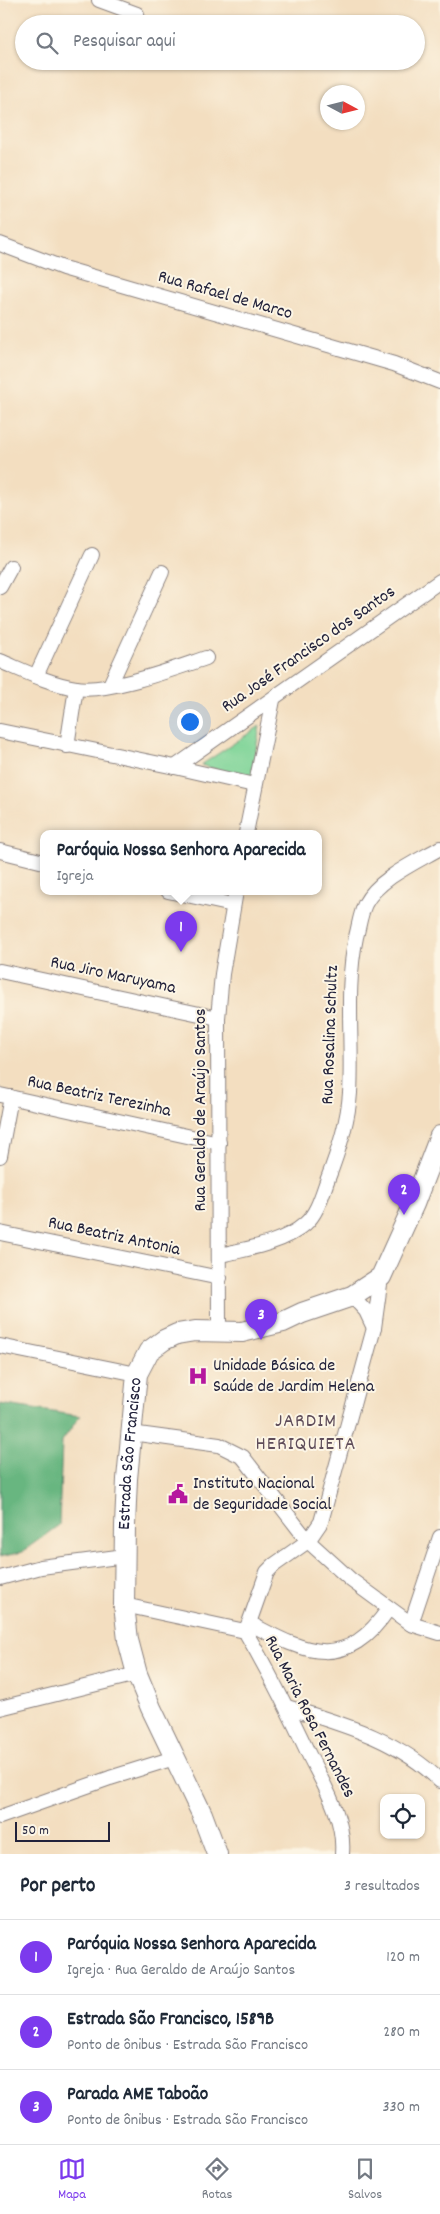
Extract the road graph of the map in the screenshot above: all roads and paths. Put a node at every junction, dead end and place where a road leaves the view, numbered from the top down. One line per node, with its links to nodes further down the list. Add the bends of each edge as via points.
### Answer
1 (99, 0): 2 (street)
2 (137, 14)
3 (0, 244): 4 (street, Rua Rafael de Marco, via 64,268 394,364)
4 (440, 382)
5 (92, 555): 12 (street)
6 (11, 567): 9 (street)
7 (162, 572): 13 (street)
8 (440, 581): 15 (street, Rua José Francisco dos Santos)
9 (0, 587)
10 (206, 658): 13 (street, via 142,679)
11 (0, 661): 12 (street)
12 (36, 676): 14 (street)
13 (110, 685): 14 (street)
14 (76, 688): 17 (street)
15 (273, 700): 18 (street, Rua José Francisco dos Santos); 19 (street)
16 (0, 731): 17 (street)
17 (67, 746): 18 (street)
18 (175, 767): 19 (street)
19 (254, 786): 20 (street)
20 (247, 830)
21 (440, 848): 34 (street, Rua Rosalina Schultz, via 394,875 374,892 361,916 349,990 350,1094 333,1166 316,1209 306,1224 293,1232 263,1246)
22 (0, 851): 23 (street)
23 (40, 861)
24 (187, 895): 26 (street)
25 (235, 895): 26 (street, Rua Geraldo de Araújo Santos)
26 (233, 905): 28 (street, Rua Geraldo de Araújo Santos)
27 (0, 971): 28 (street, Rua Jiro Maruyama)
28 (218, 1018): 31 (street, Rua Geraldo de Araújo Santos)
29 (5, 1096): 31 (street, Rua Beatriz Terezinha); 32 (street)
30 (440, 1136): 35 (main road)
31 (219, 1143): 34 (street, Rua Geraldo de Araújo Santos)
32 (0, 1156)
33 (0, 1233): 36 (street, Rua Beatriz Antonia)
34 (220, 1255): 36 (street, Rua Geraldo de Araújo Santos)
35 (381, 1277): 37 (main road, Estrada São Francisco); 38 (street)
36 (220, 1278): 39 (street, Rua Geraldo de Araújo Santos)
37 (352, 1296): 38 (street, via 366,1311); 39 (main road, Estrada São Francisco, via 283,1322 242,1332)
38 (374, 1328): 44 (street, via 328,1501 321,1522)
39 (220, 1331): 41 (main road, Estrada São Francisco, via 177,1334 164,1340 149,1351)
40 (0, 1346): 41 (street)
41 (137, 1374): 42 (main road, Estrada São Francisco)
42 (131, 1433): 44 (street, via 219,1445 232,1450 252,1467); 45 (main road, Estrada São Francisco)
43 (440, 1537): 49 (street)
44 (308, 1542): 48 (street); 50 (street, via 267,1572)
45 (124, 1556): 46 (street, via 41,1567); 47 (main road, Estrada São Francisco)
46 (0, 1578)
47 (124, 1604): 50 (street, Rua Maria Rosa Fernandes); 52 (main road, Estrada São Francisco, via 128,1640)
48 (389, 1608): 49 (street); 50 (street, via 376,1626 353,1646 320,1652)
49 (411, 1624): 51 (street)
50 (247, 1627): 53 (street, Rua Maria Rosa Fernandes)
51 (440, 1633)
52 (137, 1674): 54 (street); 55 (main road, Estrada São Francisco)
53 (287, 1707): 56 (street, via 364,1731 428,1769); 59 (street, Rua Maria Rosa Fernandes, via 338,1818)
54 (0, 1708)
55 (174, 1758): 57 (street); 58 (main road, Estrada São Francisco, via 202,1814)
56 (440, 1781)
57 (0, 1817)
58 (217, 1854)
59 (342, 1854)

